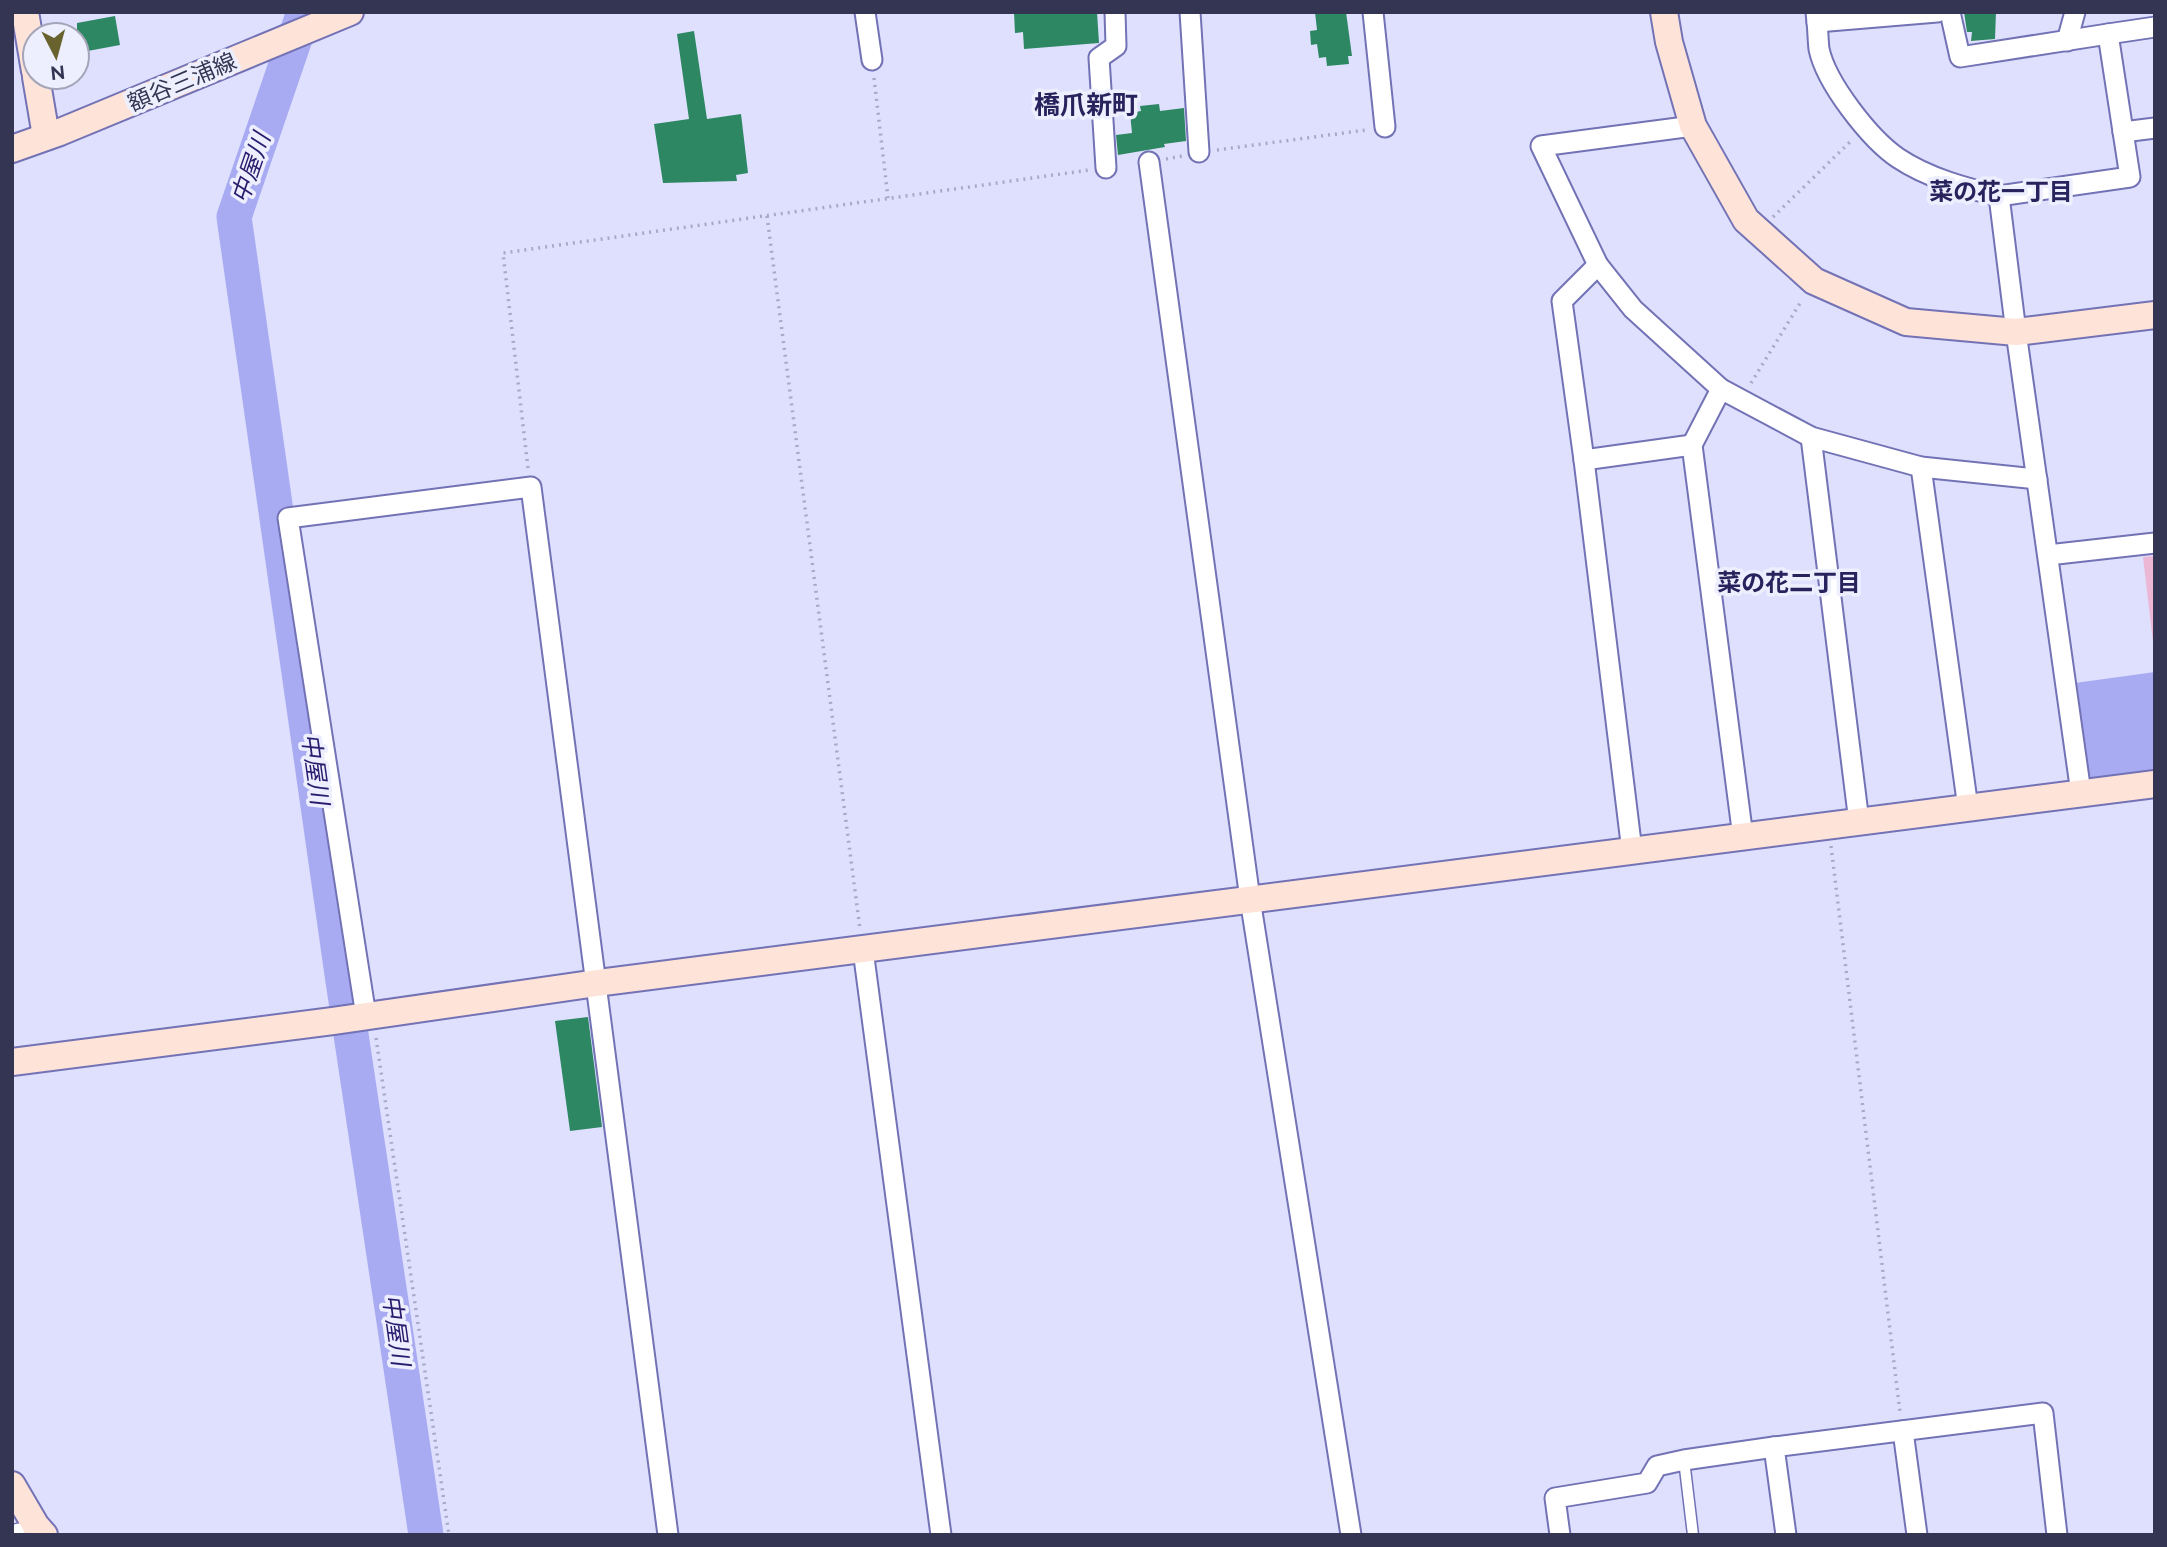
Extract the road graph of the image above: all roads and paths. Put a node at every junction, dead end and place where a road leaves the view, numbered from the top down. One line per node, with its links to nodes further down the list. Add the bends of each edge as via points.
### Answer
1 (350, 12): 21 (street, 額谷三浦線)
2 (865, 12): 14 (street)
3 (1115, 12): 25 (street, via 1116,46 1099,58)
4 (1189, 12): 23 (street)
5 (1373, 12): 17 (street)
6 (1664, 12): 16 (street)
7 (1937, 12): 10 (street)
8 (1950, 12): 13 (street, via 1960,57)
9 (2075, 12): 13 (street)
10 (1816, 17): 18 (street, via 1819,52)
11 (2155, 27): 12 (street)
12 (2108, 34): 13 (street); 20 (street)
13 (2067, 41)
14 (872, 60): 27 (path)
15 (38, 91): 21 (street)
16 (1693, 126): 29 (street, via 1746,220); 30 (street, via 1541,146)
17 (1385, 127): 23 (path)
18 (1865, 128): 26 (street, via 1898,158 1931,175); 29 (path)
19 (2155, 128): 20 (street)
20 (2123, 132): 26 (street, via 2130,177)
21 (46, 136): 22 (street, 額谷三浦線)
22 (12, 149)
23 (1199, 152): 24 (path)
24 (1149, 162): 51 (street)
25 (1105, 168): 27 (path)
26 (1999, 196): 33 (street)
27 (888, 198): 28 (path)
28 (766, 216): 41 (path, via 503,253); 52 (path)
29 (1759, 230): 31 (street)
30 (1598, 265): 34 (street, via 1633,309); 38 (street, via 1562,301)
31 (1814, 281): 33 (street, via 1906,322); 35 (path)
32 (2155, 315): 33 (street)
33 (2016, 332): 40 (street)
34 (1721, 390): 35 (street); 37 (street)
35 (1741, 400): 36 (street)
36 (1811, 437): 39 (street); 47 (street)
37 (1692, 445): 38 (street); 49 (street)
38 (1584, 460): 50 (street)
39 (1921, 467): 40 (street); 46 (street)
40 (2037, 479): 43 (street)
41 (530, 487): 53 (street); 54 (street, via 288,518)
42 (2155, 543): 43 (street)
43 (2048, 555): 45 (street)
44 (2155, 785): 45 (street)
45 (2081, 793): 46 (street)
46 (1968, 808): 47 (street)
47 (1859, 822): 48 (street)
48 (1828, 826): 49 (street); 56 (path)
49 (1742, 837): 50 (street)
50 (1632, 851): 51 (street)
51 (1250, 899): 52 (street); 64 (street)
52 (863, 950): 53 (street); 63 (street)
53 (597, 983): 54 (street); 62 (street)
54 (357, 1017): 55 (street); 61 (path)
55 (12, 1062)
56 (1903, 1431): 57 (street); 68 (street); 69 (street, via 2043,1413)
57 (1774, 1447): 58 (street); 67 (street)
58 (1684, 1460): 65 (street, via 1657,1466 1647,1483 1555,1498); 66 (lane)
59 (12, 1485): 60 (street)
60 (31, 1530)
61 (449, 1535)
62 (668, 1535)
63 (941, 1535)
64 (1351, 1535)
65 (1560, 1535)
66 (1693, 1535)
67 (1786, 1535)
68 (1917, 1535)
69 (2057, 1535)

